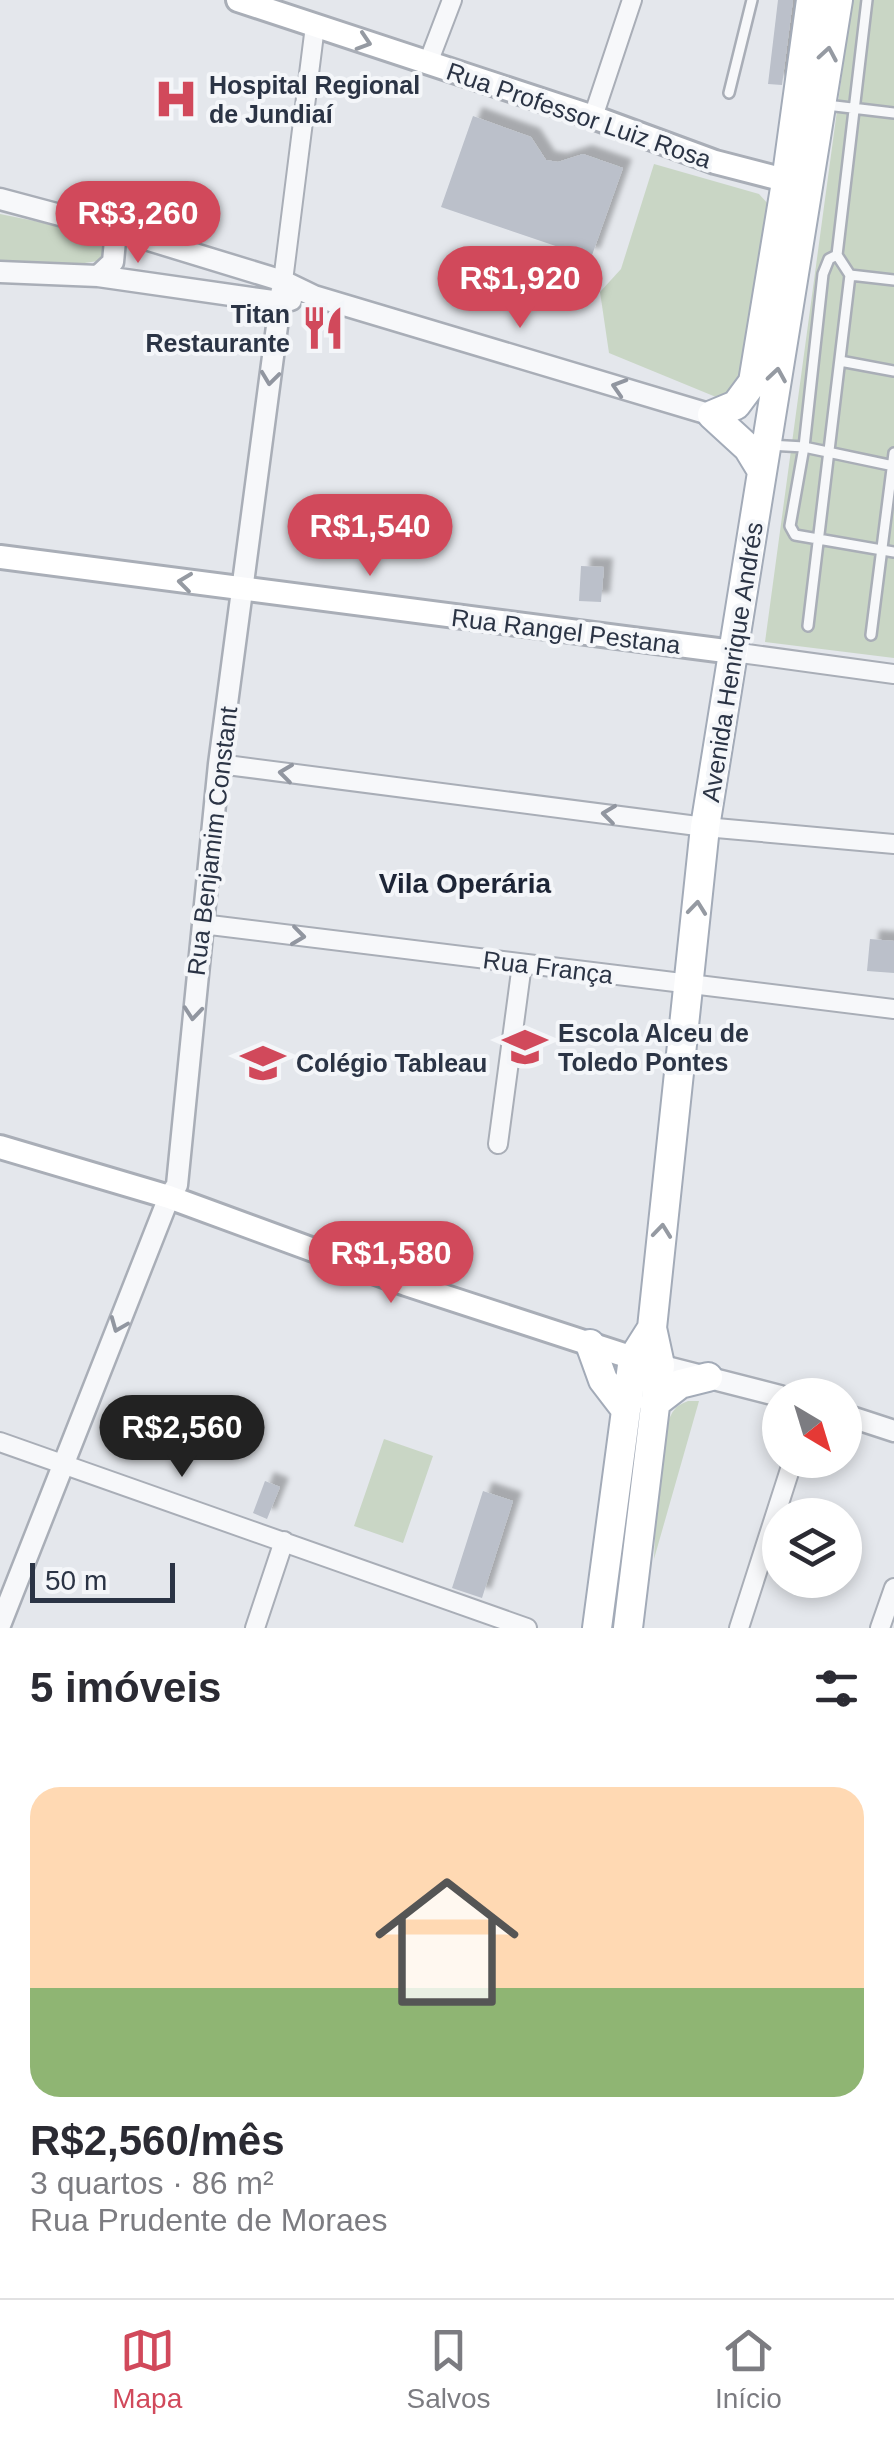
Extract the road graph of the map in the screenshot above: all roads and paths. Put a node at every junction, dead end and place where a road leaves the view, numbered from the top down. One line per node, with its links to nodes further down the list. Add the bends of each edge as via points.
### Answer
1 (238, 0): 8 (main road, Rua Professor Luiz Rosa)
2 (452, 0): 9 (street)
3 (632, 0): 14 (street)
4 (752, 0): 10 (lane)
5 (811, 0): 15 (main road, Avenida Henrique Andrés)
6 (838, 0): 15 (main road, Avenida Henrique Andrés, one-way to 6)
7 (868, 0): 12 (lane)
8 (315, 26): 9 (main road, Rua Professor Luiz Rosa, one-way to 9); 23 (street, Rua Benjamim Constant)
9 (428, 63): 14 (main road, Rua Professor Luiz Rosa)
10 (729, 93)
11 (835, 106): 12 (lane)
12 (853, 107): 13 (lane); 18 (lane)
13 (894, 113)
14 (593, 117): 15 (main road, Rua Professor Luiz Rosa, via 715,162)
15 (797, 183): 26 (main road, Avenida Henrique Andrés, via 753,382 736,405); 30 (main road, Avenida Henrique Andrés, one-way to 15)
16 (0, 199): 17 (street)
17 (116, 230): 21 (street, via 113,262); 23 (street)
18 (837, 255): 20 (lane); 27 (lane, via 823,274)
19 (0, 272): 21 (street)
20 (850, 275): 22 (lane); 24 (lane)
21 (98, 276): 23 (street)
22 (894, 280)
23 (281, 292): 26 (street, one-way to 23, via 314,296); 36 (street, Rua Benjamim Constant, one-way to 36)
24 (840, 361): 25 (lane); 28 (lane)
25 (894, 371)
26 (712, 414): 30 (main road)
27 (804, 447): 28 (lane); 30 (lane); 32 (lane, via 790,526 796,535)
28 (829, 452): 31 (lane); 32 (lane)
29 (894, 453): 31 (lane)
30 (764, 458): 39 (main road, Avenida Henrique Andrés)
31 (893, 466): 33 (lane)
32 (818, 540): 33 (lane); 37 (lane)
33 (881, 551): 34 (lane); 38 (lane)
34 (894, 552)
35 (0, 557): 36 (main road, Rua Rangel Pestana, one-way to 35)
36 (244, 589): 39 (main road, Rua Rangel Pestana); 41 (street, Rua Benjamim Constant)
37 (808, 626)
38 (871, 636)
39 (733, 652): 40 (street, Rua Rangel Pestana); 42 (main road, Avenida Henrique Andrés)
40 (894, 674)
41 (219, 764): 42 (street, one-way to 41); 44 (street, Rua Benjamim Constant)
42 (706, 826): 43 (street); 46 (main road, Avenida Henrique Andrés, one-way to 42)
43 (894, 844)
44 (202, 924): 45 (street, Rua França, one-way to 45); 50 (street, Rua Benjamim Constant, one-way to 50, via 177,1185)
45 (522, 964): 46 (street, Rua França); 48 (street)
46 (690, 985): 47 (street, Rua França); 52 (main road, Avenida Henrique Andrés, one-way to 46)
47 (894, 1009)
48 (498, 1144)
49 (0, 1147): 50 (main road)
50 (169, 1196): 51 (main road); 59 (street, Rua Benjamim Constant, one-way to 59)
51 (590, 1344): 52 (main road); 55 (main road, via 603,1380)
52 (646, 1362): 53 (street); 55 (main road)
53 (708, 1377): 54 (street); 55 (main road, via 680,1384)
54 (762, 1391)
55 (640, 1413): 66 (main road); 67 (main road)
56 (862, 1421): 57 (street)
57 (894, 1431)
58 (0, 1442): 59 (street)
59 (64, 1463): 61 (street); 63 (street, Rua Benjamim Constant)
60 (787, 1478): 68 (street)
61 (284, 1542): 64 (street); 65 (street)
62 (894, 1588): 69 (street)
63 (0, 1626)
64 (255, 1628)
65 (526, 1628)
66 (597, 1628)
67 (628, 1628)
68 (739, 1628)
69 (880, 1628)

